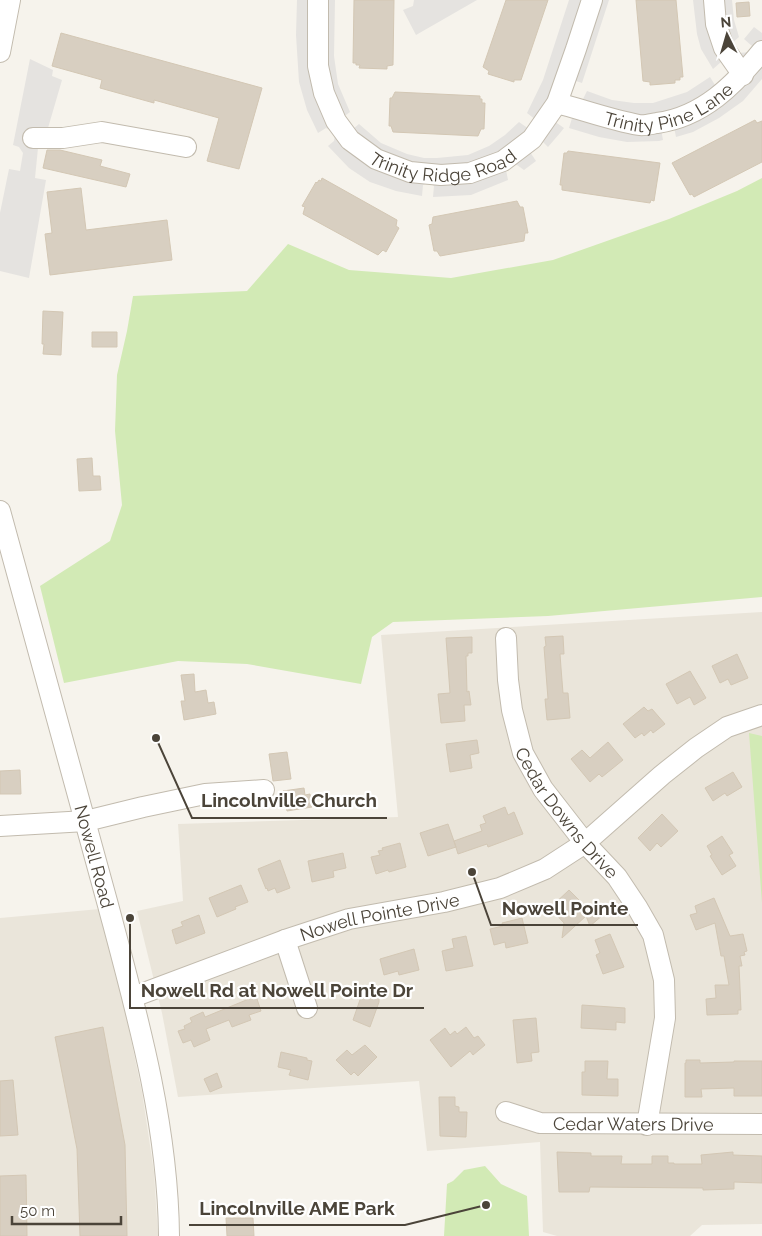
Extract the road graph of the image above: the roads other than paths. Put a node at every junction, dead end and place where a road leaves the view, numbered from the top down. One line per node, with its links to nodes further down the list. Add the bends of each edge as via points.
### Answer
1 (10, 0): 6 (street)
2 (318, 0): 8 (street, Trinity Ridge Road, via 318,66 324,94 336,121 350,140 376,159 410,172 470,173 503,161 532,139)
3 (592, 0): 8 (street, Trinity Ridge Road)
4 (714, 0): 7 (street, via 716,24 724,48)
5 (762, 51): 7 (street, Trinity Pine Lane)
6 (0, 52)
7 (742, 75): 8 (street, Trinity Pine Lane, via 722,94 692,113 666,122 640,125)
8 (557, 102)
9 (33, 138): 10 (street, via 63,138 102,132)
10 (186, 147)
11 (0, 511): 12 (street, Nowell Road)
12 (6, 556): 16 (street, Nowell Road)
13 (506, 638): 18 (street, Cedar Downs Drive, via 512,710 523,753 543,790)
14 (761, 715): 18 (street, Nowell Pointe Drive, via 727,727 696,748)
15 (264, 790): 16 (street, via 205,794)
16 (86, 821): 17 (street); 20 (street, Nowell Road)
17 (0, 826)
18 (585, 843): 19 (street, Nowell Pointe Drive, via 545,869 500,888 350,919); 24 (street, Cedar Downs Drive, via 617,877 637,907 653,935 664,980 665,1018)
19 (285, 940): 20 (street, Nowell Pointe Drive); 21 (street)
20 (133, 996): 25 (street, Nowell Road, via 159,1122)
21 (307, 1008)
22 (506, 1112): 24 (street, Cedar Waters Drive, via 540,1123)
23 (762, 1124): 24 (street, Cedar Waters Drive)
24 (647, 1125)
25 (168, 1236)

